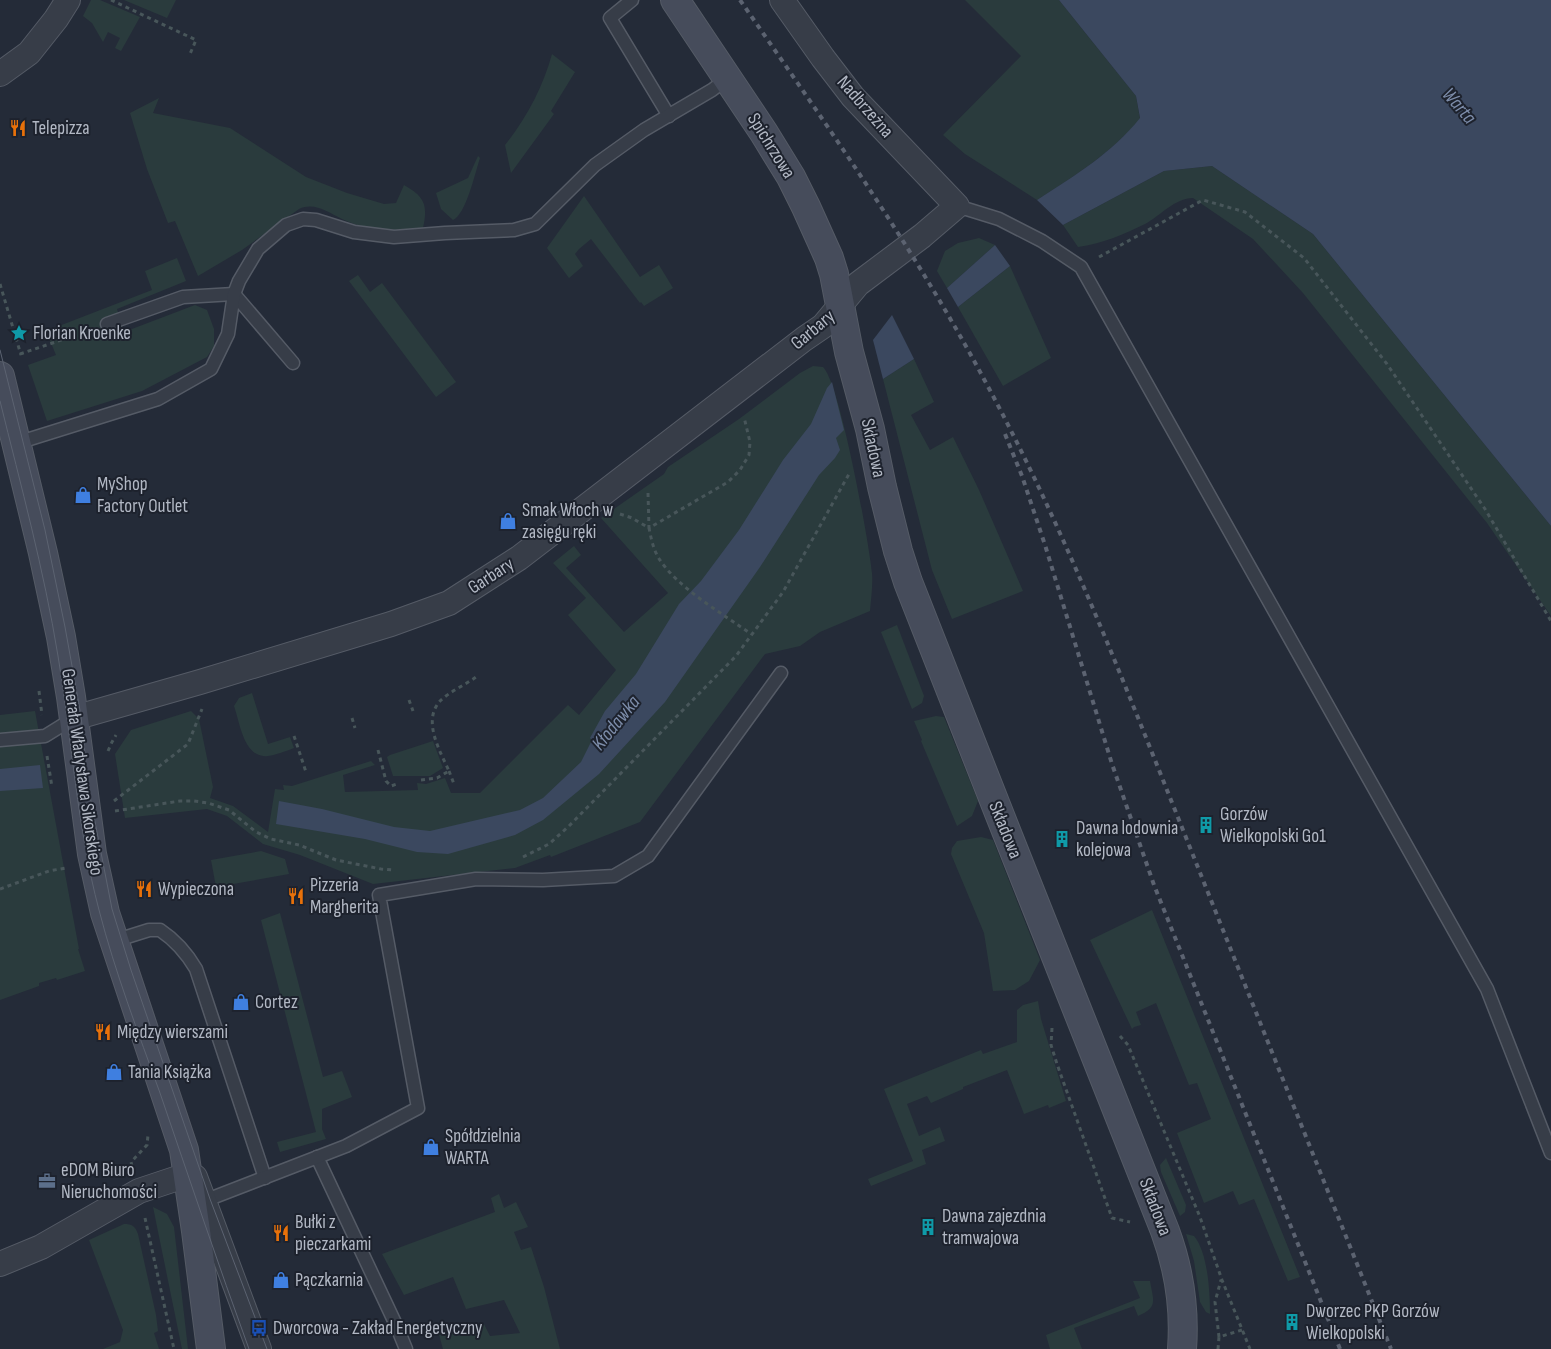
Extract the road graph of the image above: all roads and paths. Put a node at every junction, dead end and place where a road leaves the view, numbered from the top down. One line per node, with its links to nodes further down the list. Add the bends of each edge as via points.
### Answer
1 (68, 0): 7 (street, via 29,53)
2 (111, 0): 6 (path, via 196,40)
3 (632, 0): 9 (lane, via 610,18)
4 (675, 0): 8 (street, Spichrzowa)
5 (782, 0): 10 (street, Nadbrzeżna, via 853,97)
6 (190, 54)
7 (0, 74)
8 (728, 78): 9 (lane); 14 (street, Spichrzowa, via 787,170 806,207 832,266)
9 (668, 116): 13 (lane, via 595,165 535,224 514,230 394,237 354,232 302,219 286,225 258,249)
10 (957, 206): 11 (lane, via 999,219); 14 (street, Garbary, via 858,284)
11 (1081, 266): 25 (path, via 1203,200 1244,212 1267,229 1304,258 1387,364 1485,508); 54 (lane, via 1487,989)
12 (0, 284): 16 (path)
13 (234, 294): 15 (lane, via 183,298); 17 (lane); 20 (lane, via 228,334 211,369 158,399)
14 (840, 306): 21 (street, Składowa); 22 (street, Garbary, via 823,326)
15 (107, 324): 16 (path)
16 (20, 354): 18 (path)
17 (293, 363)
18 (11, 369): 20 (street, Generała Władysława Sikorskiego)
19 (744, 410): 24 (path, via 750,442 749,455 740,470 728,482)
20 (17, 443): 33 (street, Generała Władysława Sikorskiego, via 61,637)
21 (874, 450): 26 (path, via 853,468 783,592); 68 (street, Składowa, via 911,591 1169,1240 1181,1292)
22 (647, 460): 23 (street, Garbary); 24 (path)
23 (602, 495): 24 (path, via 616,513); 33 (street, Garbary, via 519,558 449,602 382,627)
24 (649, 528): 26 (path, via 659,558 680,582)
25 (1551, 621)
26 (751, 634): 48 (path, via 736,656 570,826 540,850)
27 (781, 673): 55 (lane, via 648,856 614,876 476,879 379,895 418,1108)
28 (476, 677): 40 (path, via 440,701 433,712 433,733)
29 (38, 688): 36 (path)
30 (409, 700): 32 (path)
31 (205, 702): 46 (path, via 188,744 114,801)
32 (413, 711)
33 (74, 718): 36 (lane); 52 (street, Generała Władysława Sikorskiego, via 92,854)
34 (352, 718): 35 (path)
35 (355, 728)
36 (45, 736): 38 (lane); 45 (path)
37 (294, 736): 41 (path)
38 (0, 740)
39 (378, 750): 43 (path, via 386,781 391,786)
40 (448, 771): 42 (path, via 437,778); 44 (path)
41 (306, 772)
42 (422, 780)
43 (397, 784)
44 (454, 784)
45 (53, 792)
46 (105, 803)
47 (115, 811): 50 (path, via 180,801 208,803 229,810 256,832 271,839 300,845 336,860)
48 (520, 858)
49 (67, 867): 51 (path)
50 (398, 870)
51 (0, 889)
52 (114, 941): 56 (street, Generała Władysława Sikorskiego, via 177,1125); 57 (lane, via 149,930 160,930 189,956)
53 (1052, 1021): 60 (path, via 1051,1045 1112,1218)
54 (1551, 1153)
55 (316, 1158): 57 (lane); 67 (lane)
56 (186, 1169): 58 (street, Generała Władysława Sikorskiego, via 196,1178); 61 (street, via 138,1191 42,1247); 65 (street, Generała Władysława Sikorskiego)
57 (265, 1178): 58 (lane)
58 (204, 1201): 66 (street, Generała Władysława Sikorskiego)
59 (143, 1209): 64 (path)
60 (1134, 1224)
61 (0, 1264)
62 (1242, 1330): 63 (path); 63 (path, via 1222,1280 1215,1302); 70 (path)
63 (1219, 1337): 69 (path)
64 (174, 1349)
65 (211, 1349)
66 (259, 1349)
67 (406, 1349)
68 (1182, 1349)
69 (1218, 1349)
70 (1250, 1349)

